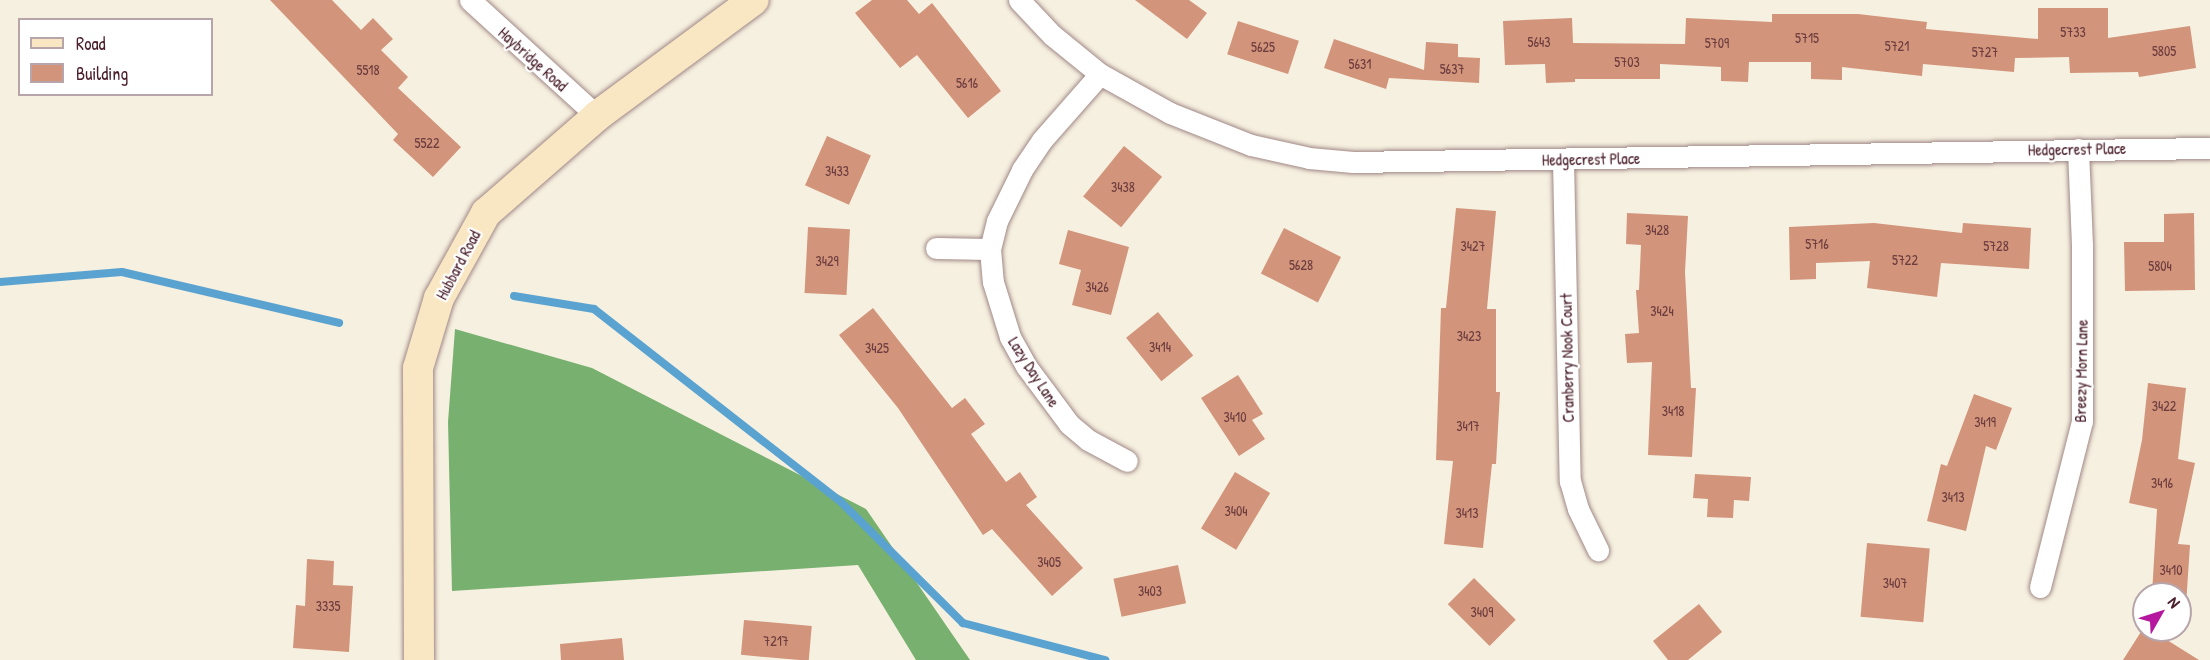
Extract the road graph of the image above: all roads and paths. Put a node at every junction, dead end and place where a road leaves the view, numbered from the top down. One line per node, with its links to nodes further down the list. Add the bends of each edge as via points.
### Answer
1 (470, 0): 5 (street, Haybridge Road)
2 (754, 0): 5 (main road, Hubbard Road)
3 (1019, 0): 4 (street, Hedgecrest Place, via 1052,35)
4 (1100, 74): 8 (street, Hedgecrest Place, via 1215,133 1309,158 1353,162); 10 (street, Lazy Day Lane, via 1042,140 1022,170 997,221)
5 (597, 116): 14 (main road, Hubbard Road, via 486,213 431,320 418,368)
6 (2210, 148): 7 (street, Hedgecrest Place)
7 (2078, 149): 8 (street, Hedgecrest Place); 13 (street, Breezy Morn Lane, via 2082,421)
8 (1563, 160): 12 (street, Cranberry Nook Court, via 1570,481 1578,509)
9 (936, 248): 10 (street)
10 (990, 249): 11 (street, Lazy Day Lane, via 993,282 1010,336 1026,366 1069,424 1088,440)
11 (1127, 461)
12 (1598, 550)
13 (2040, 587)
14 (419, 660)

